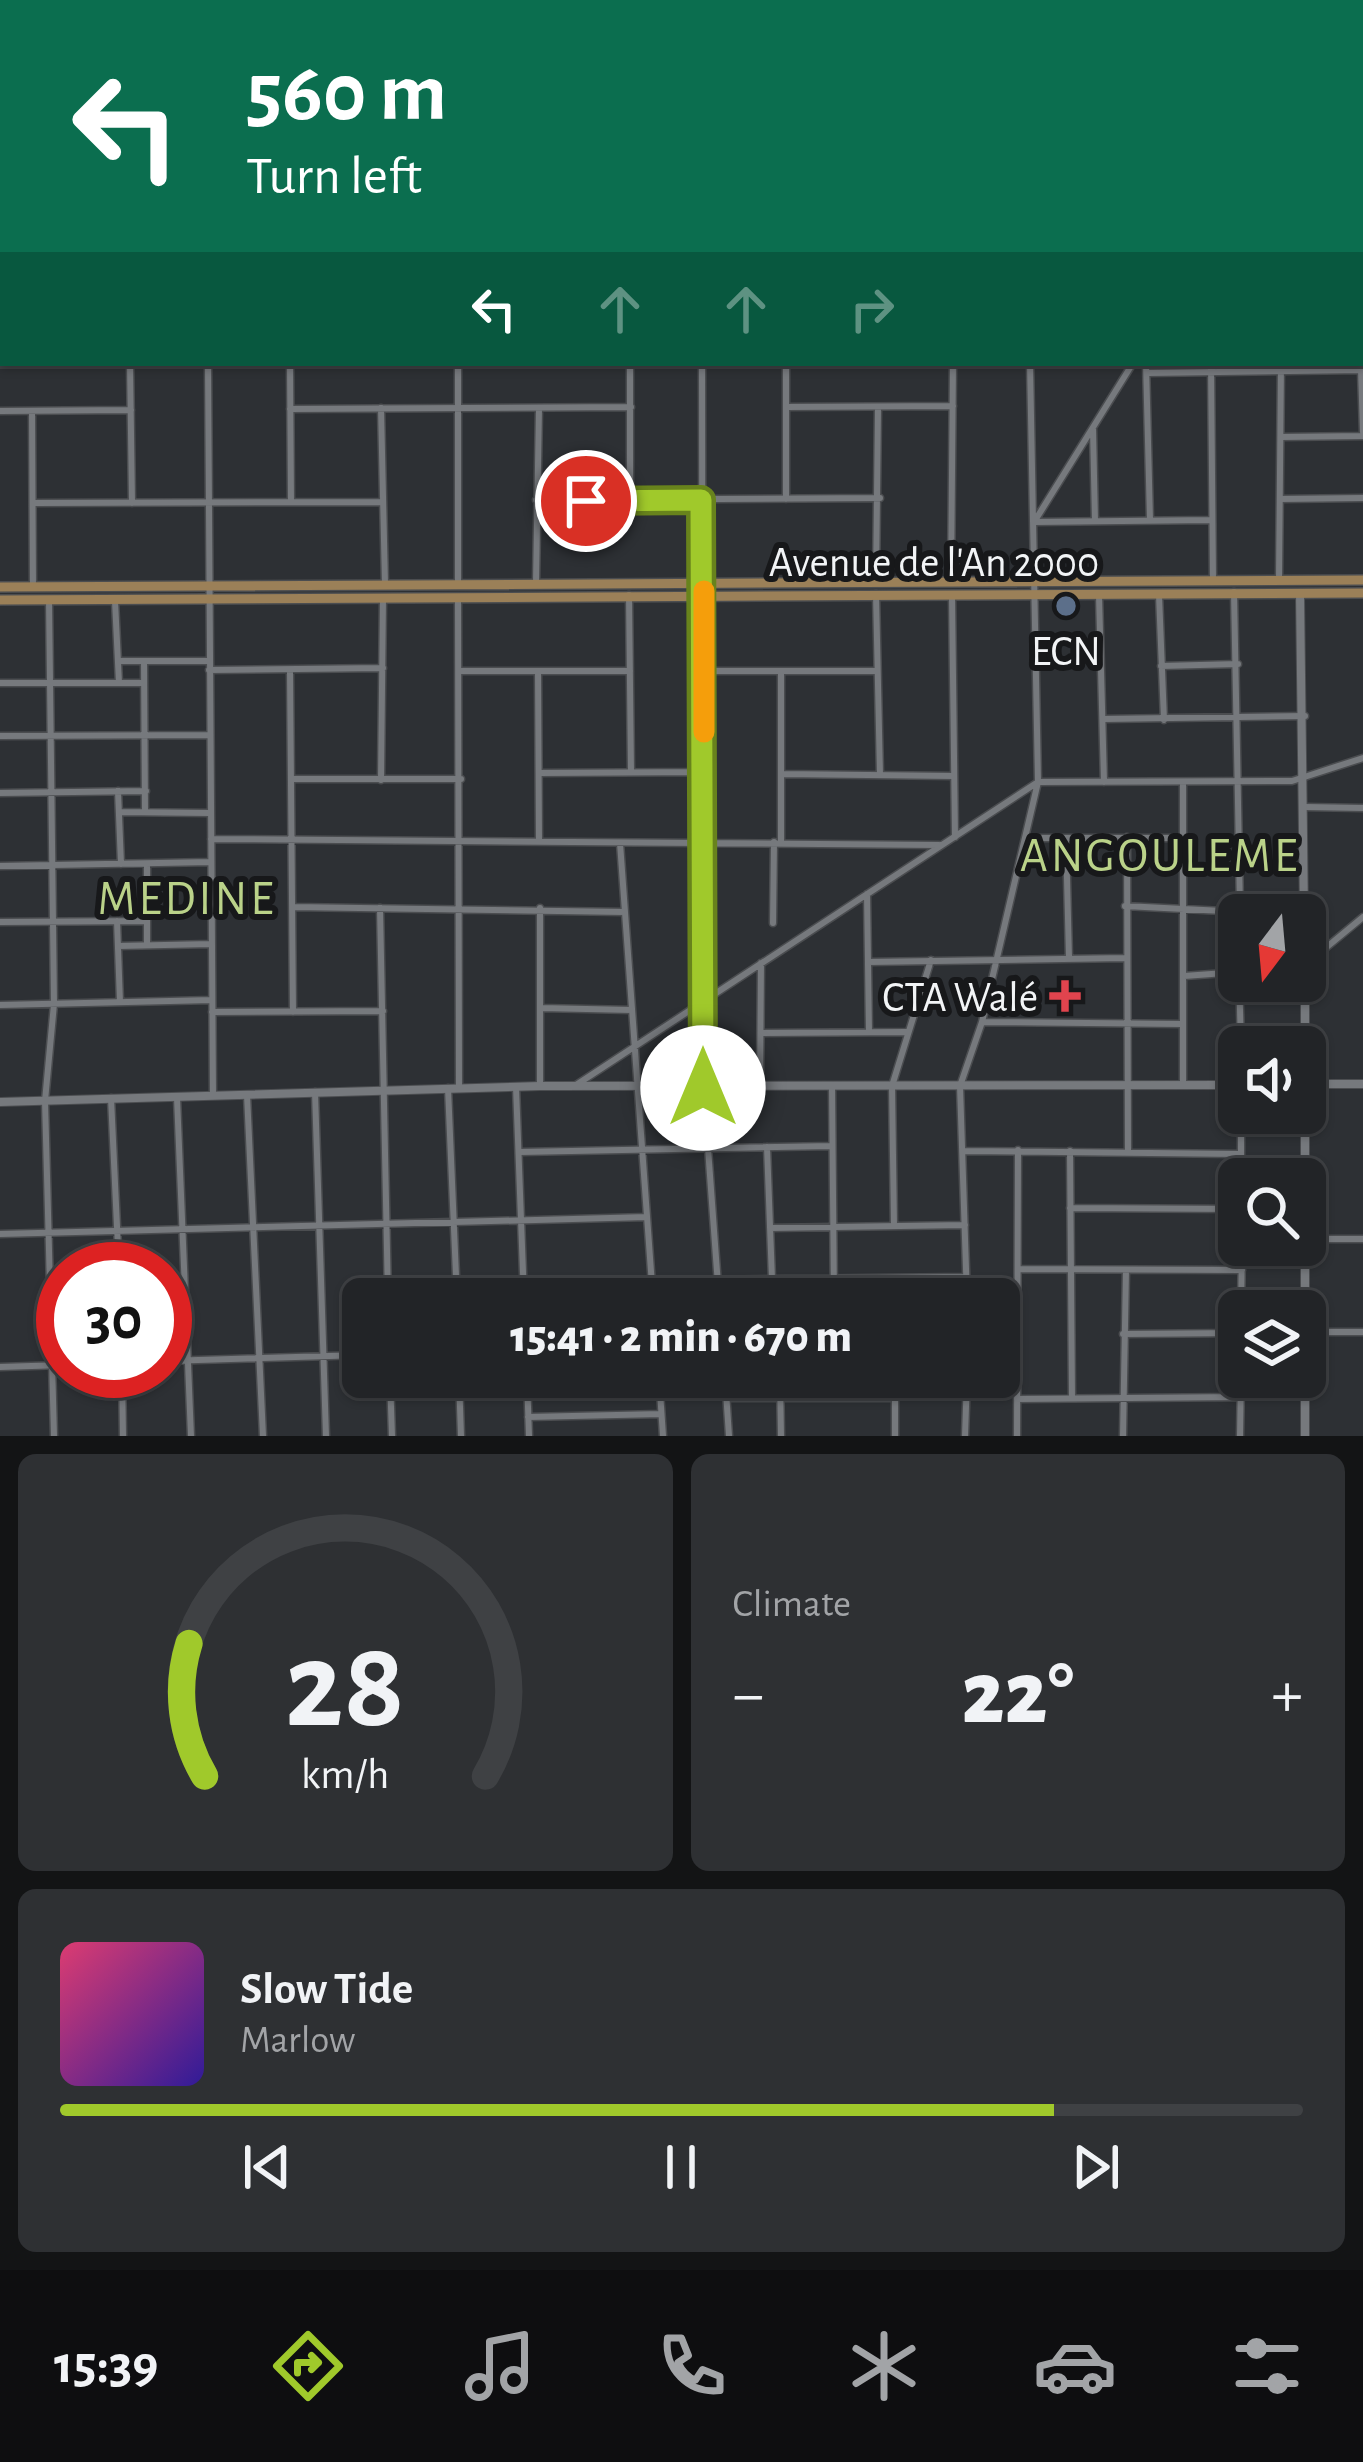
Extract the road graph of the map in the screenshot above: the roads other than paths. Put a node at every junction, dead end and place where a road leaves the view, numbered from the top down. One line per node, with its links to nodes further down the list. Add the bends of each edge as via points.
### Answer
1 (130, 366): 25 (street)
2 (208, 366): 40 (street)
3 (290, 366): 24 (street)
4 (458, 366): 22 (street)
5 (630, 366): 18 (street)
6 (702, 366): 37 (street)
7 (786, 366): 19 (street)
8 (953, 366): 17 (street)
9 (1030, 366): 47 (street)
10 (1131, 366): 29 (street)
11 (1211, 366): 16 (street)
12 (1342, 367): 14 (street); 15 (street)
13 (1147, 368): 16 (street); 44 (street)
14 (1281, 368): 16 (street); 31 (street)
15 (1362, 370): 28 (street)
16 (1211, 373): 45 (street)
17 (953, 406): 20 (street); 52 (street)
18 (631, 407): 23 (street); 38 (street)
19 (787, 407): 20 (street); 34 (street)
20 (878, 407): 32 (street)
21 (381, 408): 22 (street); 24 (street); 42 (street)
22 (459, 408): 23 (street); 56 (street)
23 (539, 408): 36 (street)
24 (290, 409): 41 (street)
25 (131, 410): 27 (street); 39 (street)
26 (0, 411): 27 (street)
27 (32, 411): 43 (street)
28 (1363, 423): 30 (street)
29 (1093, 427): 46 (street); 47 (street)
30 (1363, 434): 31 (street)
31 (1282, 436): 35 (street)
32 (880, 498): 34 (street); 59 (street)
33 (1363, 498): 35 (street)
34 (786, 499): 37 (street)
35 (1280, 499): 49 (street)
36 (536, 500): 38 (street); 53 (street)
37 (701, 500): 38 (street); 51 (street)
38 (630, 501)
39 (132, 502): 40 (street); 43 (street)
40 (208, 502): 41 (street); 61 (street)
41 (291, 502): 42 (street)
42 (383, 502): 55 (street)
43 (34, 503): 58 (street)
44 (1150, 520): 45 (street); 46 (street)
45 (1211, 520): 48 (street)
46 (1095, 521): 47 (street)
47 (1034, 523): 54 (street)
48 (1213, 580): 49 (main road, Avenue de l'An 2000); 54 (main road, Avenue de l'An 2000)
49 (1279, 580): 50 (main road, Avenue de l'An 2000)
50 (1363, 580)
51 (701, 581): 53 (main road, Avenue de l'An 2000); 59 (main road, Avenue de l'An 2000); 63 (street)
52 (951, 582): 54 (main road, Avenue de l'An 2000); 59 (main road, Avenue de l'An 2000)
53 (536, 583): 56 (main road, Avenue de l'An 2000)
54 (1035, 583): 69 (street)
55 (385, 584): 56 (main road, Avenue de l'An 2000); 61 (main road, Avenue de l'An 2000)
56 (458, 584)
57 (0, 587): 58 (main road, Avenue de l'An 2000)
58 (33, 587): 61 (main road, Avenue de l'An 2000)
59 (876, 588): 63 (main road, Avenue de l'An 2000); 68 (main road, Avenue de l'An 2000); 87 (street)
60 (1234, 592): 64 (main road, Avenue de l'An 2000); 67 (main road, Avenue de l'An 2000); 77 (street)
61 (210, 593): 70 (main road, Avenue de l'An 2000); 74 (main road, Avenue de l'An 2000); 78 (street)
62 (1363, 593): 64 (main road, Avenue de l'An 2000)
63 (704, 594): 65 (main road, Avenue de l'An 2000); 85 (street)
64 (1300, 594): 93 (street)
65 (629, 595): 71 (main road, Avenue de l'An 2000); 84 (street)
66 (1099, 595): 67 (main road, Avenue de l'An 2000); 69 (main road, Avenue de l'An 2000); 94 (street)
67 (1159, 595): 79 (street)
68 (952, 596): 69 (main road, Avenue de l'An 2000); 107 (street)
69 (1033, 596): 111 (street)
70 (383, 598): 71 (main road, Avenue de l'An 2000); 80 (street)
71 (458, 598): 82 (street)
72 (49, 599): 73 (main road, Avenue de l'An 2000); 74 (main road, Avenue de l'An 2000); 88 (street)
73 (0, 600)
74 (116, 601): 75 (street)
75 (118, 661): 76 (street); 90 (street)
76 (144, 661): 78 (street); 91 (street)
77 (1238, 664): 79 (street); 92 (street)
78 (209, 666): 81 (street); 98 (street)
79 (1161, 666): 95 (street)
80 (383, 668): 81 (street); 110 (street)
81 (290, 670): 108 (street)
82 (461, 671): 83 (street); 109 (street)
83 (538, 671): 84 (street); 103 (street)
84 (630, 671): 101 (street)
85 (704, 671): 86 (street); 102 (street)
86 (781, 671): 87 (street); 104 (street)
87 (876, 671): 105 (street)
88 (50, 682): 89 (street); 90 (street); 97 (street)
89 (0, 683)
90 (119, 683): 91 (street)
91 (144, 683): 96 (street)
92 (1236, 716): 93 (street); 95 (street); 113 (street)
93 (1305, 716): 106 (street)
94 (1103, 719): 95 (street); 112 (street)
95 (1164, 720)
96 (145, 734): 97 (street); 98 (street); 116 (street)
97 (50, 735): 99 (street); 117 (street)
98 (210, 735): 123 (street)
99 (0, 736)
100 (1363, 758): 106 (street)
101 (631, 772): 102 (street); 103 (street)
102 (704, 772): 133 (street)
103 (538, 773): 132 (street)
104 (782, 774): 105 (street); 134 (street)
105 (880, 775): 107 (street)
106 (1304, 775): 113 (street); 119 (street)
107 (954, 776): 124 (street)
108 (291, 779): 110 (street); 130 (street)
109 (462, 779): 110 (street); 131 (street)
110 (381, 780)
111 (1038, 782): 112 (street); 124 (street); 126 (street)
112 (1104, 782): 114 (street)
113 (1238, 782): 114 (street); 143 (street)
114 (1183, 783): 128 (street)
115 (118, 791): 116 (street); 117 (street); 121 (street)
116 (146, 791): 122 (street)
117 (51, 792): 118 (street); 140 (street)
118 (0, 793)
119 (1305, 807): 120 (street); 144 (street)
120 (1363, 808)
121 (119, 812): 122 (street); 139 (street)
122 (145, 812): 123 (street)
123 (210, 813): 129 (street)
124 (955, 837): 136 (street)
125 (1127, 837): 127 (street); 128 (street); 145 (street)
126 (1027, 838): 127 (street); 163 (street)
127 (1066, 838): 164 (street)
128 (1184, 838): 150 (street)
129 (211, 839): 130 (street); 137 (street)
130 (292, 840): 131 (street); 146 (street)
131 (462, 840): 132 (street); 148 (street)
132 (539, 841): 135 (street)
133 (704, 842): 134 (street); 135 (street); 173 (street)
134 (778, 842): 136 (street); 158 (street)
135 (620, 843): 152 (street)
136 (942, 845): 142 (street)
137 (211, 862): 138 (street); 159 (street)
138 (147, 863): 139 (street); 155 (street)
139 (121, 864): 140 (street)
140 (52, 865): 141 (street); 157 (street)
141 (0, 866)
142 (867, 894): 167 (street); 168 (street)
143 (1240, 894)
144 (1304, 894)
145 (1126, 906): 150 (street); 165 (street)
146 (291, 907): 147 (street); 180 (street)
147 (380, 908): 148 (street); 178 (street)
148 (462, 908): 149 (street); 200 (street)
149 (540, 908): 152 (street); 176 (street)
150 (1184, 908): 151 (street); 170 (street)
151 (1218, 908)
152 (625, 912): 177 (street)
153 (1363, 917): 162 (street)
154 (117, 921): 155 (street); 157 (street); 161 (street)
155 (147, 921): 160 (street)
156 (0, 922): 157 (street)
157 (53, 922): 174 (street)
158 (773, 923)
159 (212, 944): 160 (street); 171 (street)
160 (147, 945): 161 (street)
161 (118, 946): 172 (street)
162 (1326, 948)
163 (998, 958): 164 (street); 166 (street); 182 (street)
164 (1069, 958): 165 (street)
165 (1125, 958): 181 (street)
166 (931, 960): 167 (street); 185 (street)
167 (868, 962): 184 (street)
168 (761, 964): 173 (street); 186 (street)
169 (1218, 974): 170 (street)
170 (1184, 976): 183 (street)
171 (212, 1000): 172 (street); 179 (street)
172 (120, 1002): 174 (street)
173 (703, 1002): 187 (street); 201 (street)
174 (54, 1004): 175 (street); 209 (street)
175 (0, 1005)
176 (541, 1008): 177 (street); 193 (street)
177 (632, 1010): 187 (street)
178 (382, 1011): 180 (street); 203 (street)
179 (212, 1012): 180 (street); 205 (street)
180 (292, 1012)
181 (1126, 1021): 182 (street); 183 (street); 190 (street)
182 (982, 1022): 194 (street)
183 (1182, 1024): 191 (street)
184 (868, 1032): 185 (street); 186 (street)
185 (907, 1032): 199 (street)
186 (761, 1033): 197 (street)
187 (636, 1046): 196 (street); 202 (street)
188 (1326, 1084): 189 (street)
189 (1363, 1084)
190 (1125, 1085): 191 (street); 194 (street); 219 (street)
191 (1183, 1085): 192 (street)
192 (1218, 1085)
193 (540, 1086): 195 (street); 196 (street)
194 (961, 1086): 199 (street); 215 (street)
195 (517, 1087): 200 (street); 220 (street)
196 (573, 1087): 202 (street)
197 (760, 1087): 198 (street); 201 (street)
198 (832, 1087): 199 (street); 212 (street)
199 (892, 1087): 232 (street)
200 (454, 1088): 203 (street); 227 (street)
201 (703, 1088): 202 (street)
202 (638, 1090): 217 (street)
203 (383, 1091): 204 (street); 228 (street)
204 (315, 1093): 206 (street); 229 (street)
205 (213, 1095): 206 (street); 207 (street)
206 (247, 1095): 231 (street)
207 (177, 1096): 208 (street); 234 (street)
208 (111, 1098): 209 (street); 236 (street)
209 (45, 1101): 210 (street); 237 (street)
210 (0, 1102)
211 (1240, 1134): 221 (street)
212 (832, 1146): 213 (street); 233 (street)
213 (767, 1147): 214 (street); 235 (street)
214 (708, 1148): 217 (street); 254 (street)
215 (965, 1150): 216 (street); 230 (street)
216 (1018, 1150): 218 (street); 245 (street)
217 (642, 1151): 220 (street); 225 (street)
218 (1070, 1151): 219 (street); 223 (street)
219 (1128, 1151): 221 (street)
220 (520, 1152): 226 (street)
221 (1240, 1154): 222 (street)
222 (1240, 1158)
223 (1070, 1208): 224 (street); 246 (street)
224 (1218, 1208)
225 (647, 1217): 226 (street); 253 (street)
226 (522, 1219): 227 (street); 252 (street)
227 (454, 1221): 228 (street); 251 (street)
228 (387, 1223): 229 (street); 250 (street)
229 (319, 1225): 231 (street); 265 (street)
230 (966, 1225): 232 (street); 249 (street)
231 (253, 1226): 234 (street); 266 (street)
232 (894, 1226): 233 (street)
233 (833, 1227): 235 (street); 256 (street)
234 (185, 1228): 236 (street); 243 (street)
235 (770, 1228): 255 (street)
236 (118, 1231): 237 (street); 242 (street)
237 (49, 1232): 238 (street); 241 (street)
238 (0, 1234)
239 (1326, 1239): 240 (street)
240 (1363, 1239)
241 (49, 1242)
242 (118, 1242)
243 (185, 1242)
244 (1242, 1266): 248 (street)
245 (1018, 1269): 246 (street); 258 (street)
246 (1069, 1270): 247 (street); 286 (street)
247 (1126, 1270): 248 (street); 263 (street)
248 (1242, 1270): 259 (street)
249 (967, 1277): 257 (street)
250 (388, 1278)
251 (456, 1278)
252 (524, 1278)
253 (652, 1278)
254 (718, 1278)
255 (772, 1278)
256 (833, 1278)
257 (900, 1278)
258 (1018, 1278)
259 (1242, 1290)
260 (1326, 1332): 261 (street)
261 (1363, 1332)
262 (1218, 1333): 263 (street)
263 (1124, 1334): 282 (street)
264 (342, 1355): 265 (street)
265 (323, 1356): 266 (street); 293 (street)
266 (255, 1357): 267 (street); 292 (street)
267 (192, 1360)
268 (36, 1366): 269 (street)
269 (0, 1367)
270 (1218, 1397): 282 (street)
271 (53, 1398): 289 (street)
272 (122, 1398): 290 (street)
273 (190, 1398): 291 (street)
274 (391, 1398): 294 (street)
275 (460, 1398): 295 (street)
276 (528, 1398): 288 (street)
277 (661, 1398): 287 (street)
278 (727, 1398): 298 (street)
279 (781, 1398): 299 (street)
280 (896, 1398): 300 (street)
281 (966, 1398): 301 (street)
282 (1123, 1398): 286 (street); 303 (street)
283 (1241, 1398): 304 (street)
284 (1305, 1398): 305 (street)
285 (1017, 1399): 286 (street); 302 (street)
286 (1072, 1399)
287 (662, 1414): 288 (street); 297 (street)
288 (528, 1418): 296 (street)
289 (55, 1436)
290 (123, 1436)
291 (191, 1436)
292 (262, 1436)
293 (326, 1436)
294 (392, 1436)
295 (461, 1436)
296 (529, 1436)
297 (663, 1436)
298 (729, 1436)
299 (782, 1436)
300 (895, 1436)
301 (965, 1436)
302 (1017, 1436)
303 (1123, 1436)
304 (1240, 1436)
305 (1305, 1436)

